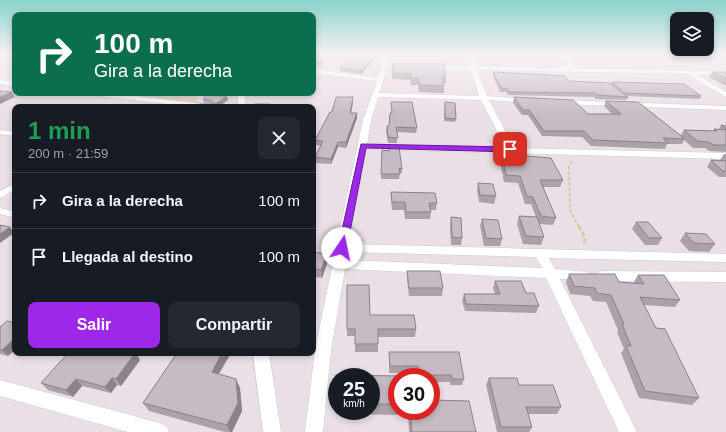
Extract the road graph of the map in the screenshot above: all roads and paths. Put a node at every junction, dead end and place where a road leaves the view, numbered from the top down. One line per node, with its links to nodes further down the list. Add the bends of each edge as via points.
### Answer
1 (337, 74): 5 (street)
2 (383, 74): 5 (street)
3 (474, 74): 11 (street)
4 (691, 74): 9 (street)
5 (381, 80): 8 (street)
6 (0, 82): 7 (street)
7 (12, 84)
8 (375, 95): 11 (street); 20 (street, via 367,120)
9 (726, 95)
10 (118, 96): 12 (street)
11 (484, 99): 13 (street); 21 (street)
12 (160, 101): 15 (street); 16 (street)
13 (538, 101)
14 (554, 102): 17 (street)
15 (155, 104)
16 (186, 104)
17 (726, 108)
18 (0, 132): 19 (street)
19 (12, 134)
20 (363, 146): 21 (street); 28 (street)
21 (510, 149): 22 (street)
22 (577, 153): 23 (street); 30 (path, via 569,166 570,210 585,238)
23 (726, 156)
24 (12, 188): 25 (street)
25 (0, 195)
26 (0, 211): 27 (street)
27 (12, 214)
28 (342, 248): 29 (street); 32 (street)
29 (541, 254): 30 (street); 33 (street)
30 (583, 255): 31 (street)
31 (726, 258)
32 (339, 264): 33 (street); 39 (street, via 323,350)
33 (550, 275): 34 (street); 40 (street)
34 (726, 277)
35 (261, 356): 38 (street)
36 (0, 388): 37 (street)
37 (160, 432)
38 (272, 432)
39 (314, 432)
40 (628, 432)

